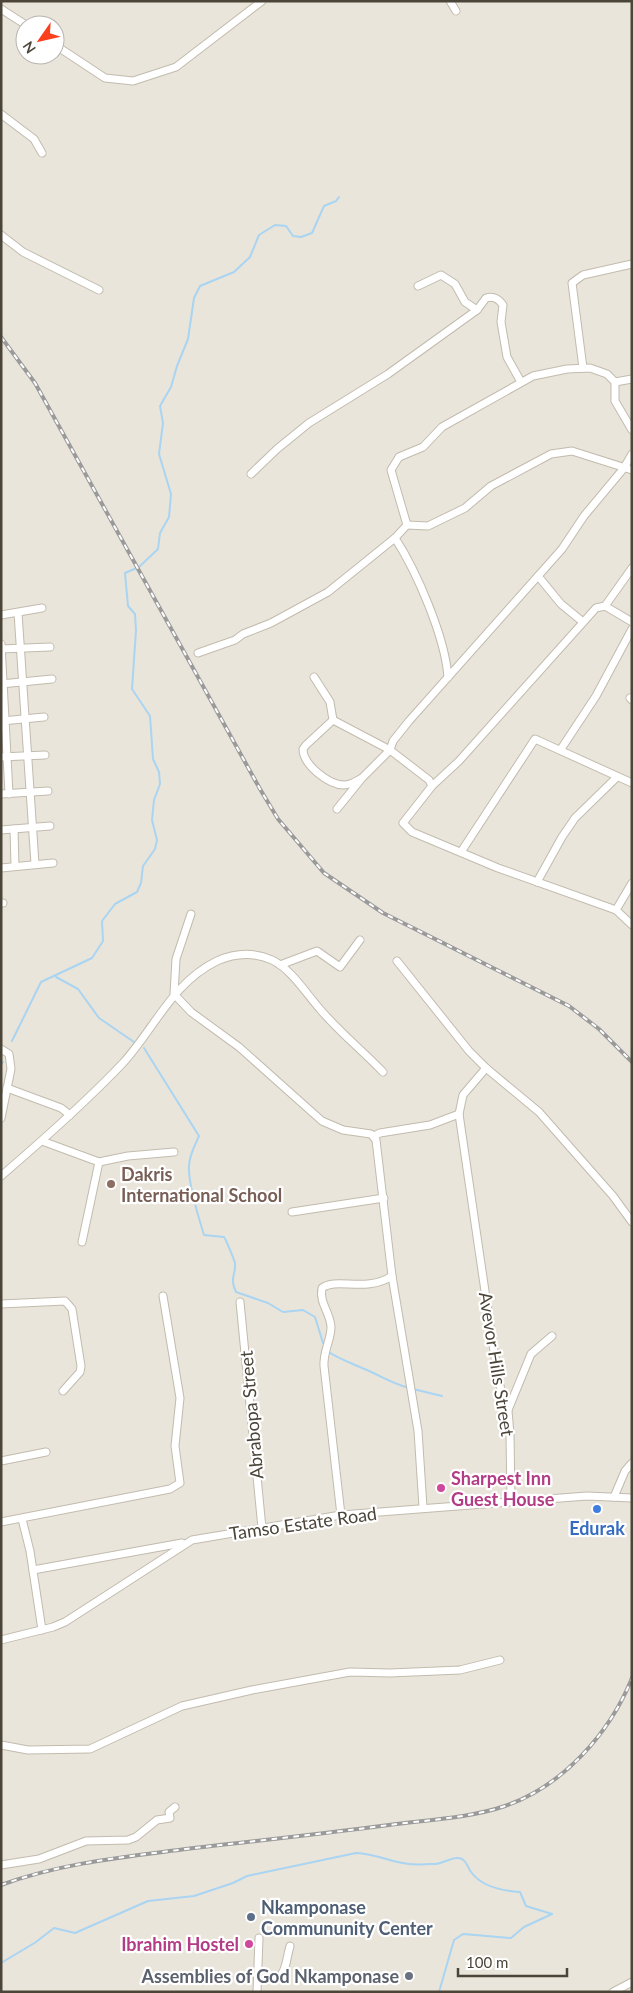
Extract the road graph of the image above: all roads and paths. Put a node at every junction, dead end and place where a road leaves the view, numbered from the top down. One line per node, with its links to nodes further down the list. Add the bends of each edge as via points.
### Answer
1 (262, 1): 6 (street, via 176,67 133,81 105,78)
2 (450, 1): 4 (street)
3 (1, 9): 5 (street)
4 (456, 11)
5 (15, 18)
6 (65, 52)
7 (1, 114): 8 (street, via 34,140)
8 (42, 153)
9 (1, 236): 12 (street, via 22,252)
10 (632, 264): 14 (street, via 583,276 572,283)
11 (418, 286): 13 (street, via 436,276 445,276 455,284 465,302)
12 (99, 290)
13 (477, 310): 16 (street, via 491,296 503,305 501,322 507,357); 21 (street, via 388,374 309,423)
14 (583, 368): 16 (street, via 533,376); 17 (street, via 600,370)
15 (632, 379): 17 (street)
16 (521, 382): 22 (street, via 442,427 422,447 399,457 391,470)
17 (615, 382): 18 (street, via 615,401)
18 (632, 430)
19 (632, 454): 20 (street)
20 (628, 469): 22 (street, via 572,451 551,454 490,486 466,508 428,526); 25 (street)
21 (252, 474)
22 (407, 525): 23 (street)
23 (395, 538): 37 (street, via 328,592 235,640); 39 (street, via 424,597 445,656)
24 (632, 568): 26 (street)
25 (538, 576): 30 (street); 39 (street)
26 (605, 606): 30 (street, via 596,608); 31 (street)
27 (42, 608): 28 (street)
28 (18, 613): 29 (street); 34 (street)
29 (1, 615)
30 (583, 622): 55 (street, via 459,761)
31 (632, 622)
32 (632, 628): 48 (street, via 596,696)
33 (1, 644): 36 (street)
34 (21, 647): 35 (street); 36 (street); 41 (street)
35 (50, 647)
36 (1, 649): 42 (street)
37 (198, 652)
38 (314, 677): 45 (street, via 330,702)
39 (448, 677): 47 (street, via 401,730)
40 (52, 679): 41 (street)
41 (24, 682): 42 (street); 44 (street)
42 (2, 684): 46 (street)
43 (44, 718): 44 (street)
44 (26, 719): 46 (street); 50 (street)
45 (333, 720): 47 (street); 53 (street, via 306,745 304,757 322,774 340,784 350,784)
46 (4, 721): 51 (street)
47 (390, 750): 53 (street); 55 (street, via 429,780)
48 (561, 750): 52 (street); 64 (street, via 537,739 532,740)
49 (45, 755): 50 (street)
50 (28, 756): 51 (street); 57 (street)
51 (5, 757): 58 (street)
52 (617, 777): 54 (street); 69 (street, via 575,818)
53 (362, 778): 59 (street)
54 (632, 783)
55 (432, 786): 64 (street, via 403,823 412,832)
56 (48, 791): 57 (street)
57 (30, 792): 58 (street); 61 (street)
58 (5, 794)
59 (336, 810)
60 (50, 826): 61 (street)
61 (32, 827): 62 (street); 66 (street)
62 (14, 829): 63 (street); 67 (street)
63 (1, 830)
64 (461, 852): 69 (street)
65 (53, 863): 66 (street)
66 (35, 864): 67 (street)
67 (15, 866): 68 (street)
68 (1, 868)
69 (537, 882): 71 (street)
70 (632, 883): 71 (street)
71 (616, 910): 73 (street)
72 (192, 914): 77 (street, via 176,959)
73 (632, 925)
74 (360, 940): 76 (street, via 340,967 317,951)
75 (397, 961): 79 (street)
76 (280, 965): 77 (street, via 263,956 232,956 216,962); 80 (street)
77 (174, 994): 83 (street, via 124,1062); 85 (street, via 191,1012 239,1047 322,1121 343,1130)
78 (1, 1049): 81 (street, via 11,1059)
79 (486, 1068): 82 (street, via 463,1095); 92 (street, via 539,1112)
80 (383, 1072)
81 (7, 1088): 83 (street, via 61,1108); 84 (street)
82 (459, 1114): 85 (street, via 430,1125); 100 (street, Avevor Hills Street, via 499,1382)
83 (70, 1115): 86 (street)
84 (1, 1117)
85 (374, 1136): 90 (street)
86 (42, 1141): 88 (street); 89 (street)
87 (174, 1152): 88 (street, via 123,1156)
88 (99, 1162): 93 (street)
89 (1, 1176)
90 (384, 1198): 91 (street); 94 (street)
91 (292, 1212)
92 (632, 1222)
93 (82, 1242)
94 (392, 1276): 107 (street, via 418,1431); 108 (street, via 368,1286 329,1285 322,1288 322,1301 331,1326 324,1351 324,1366)
95 (163, 1296): 109 (street, via 180,1398 176,1446 180,1483 170,1489)
96 (240, 1302): 111 (street, Abrabopa Street)
97 (1, 1304): 99 (street, via 69,1303 81,1366 80,1372)
98 (552, 1336): 100 (street, via 531,1354)
99 (63, 1391)
100 (508, 1411): 106 (street, Avevor Hills Street)
101 (46, 1452): 102 (street)
102 (1, 1461)
103 (632, 1463): 104 (street)
104 (614, 1497): 105 (street, Tamso Estate Road); 106 (street, Tamso Estate Road)
105 (632, 1498)
106 (511, 1501): 107 (street, Tamso Estate Road)
107 (423, 1507): 108 (street, Tamso Estate Road)
108 (341, 1515): 111 (street, Tamso Estate Road)
109 (22, 1519): 110 (street); 113 (street)
110 (1, 1522)
111 (262, 1528): 112 (street, Tamso Estate Road)
112 (185, 1542): 113 (street); 114 (street, Tamso Estate Road, via 73,1617)
113 (33, 1570): 114 (street)
114 (42, 1630): 115 (street, Tamso Estate Road)
115 (1, 1640)
116 (500, 1660): 117 (street, via 460,1670 350,1672 252,1690 182,1706 90,1749 28,1750)
117 (1, 1745)
118 (175, 1807): 119 (street, via 168,1812 170,1818 157,1820 128,1840 86,1840 39,1859)
119 (1, 1864)
120 (260, 1938): 122 (street)
121 (290, 1946): 122 (street, via 282,1976)
122 (258, 1981): 124 (street)
123 (632, 1982): 125 (street)
124 (257, 1992)
125 (613, 1992)

